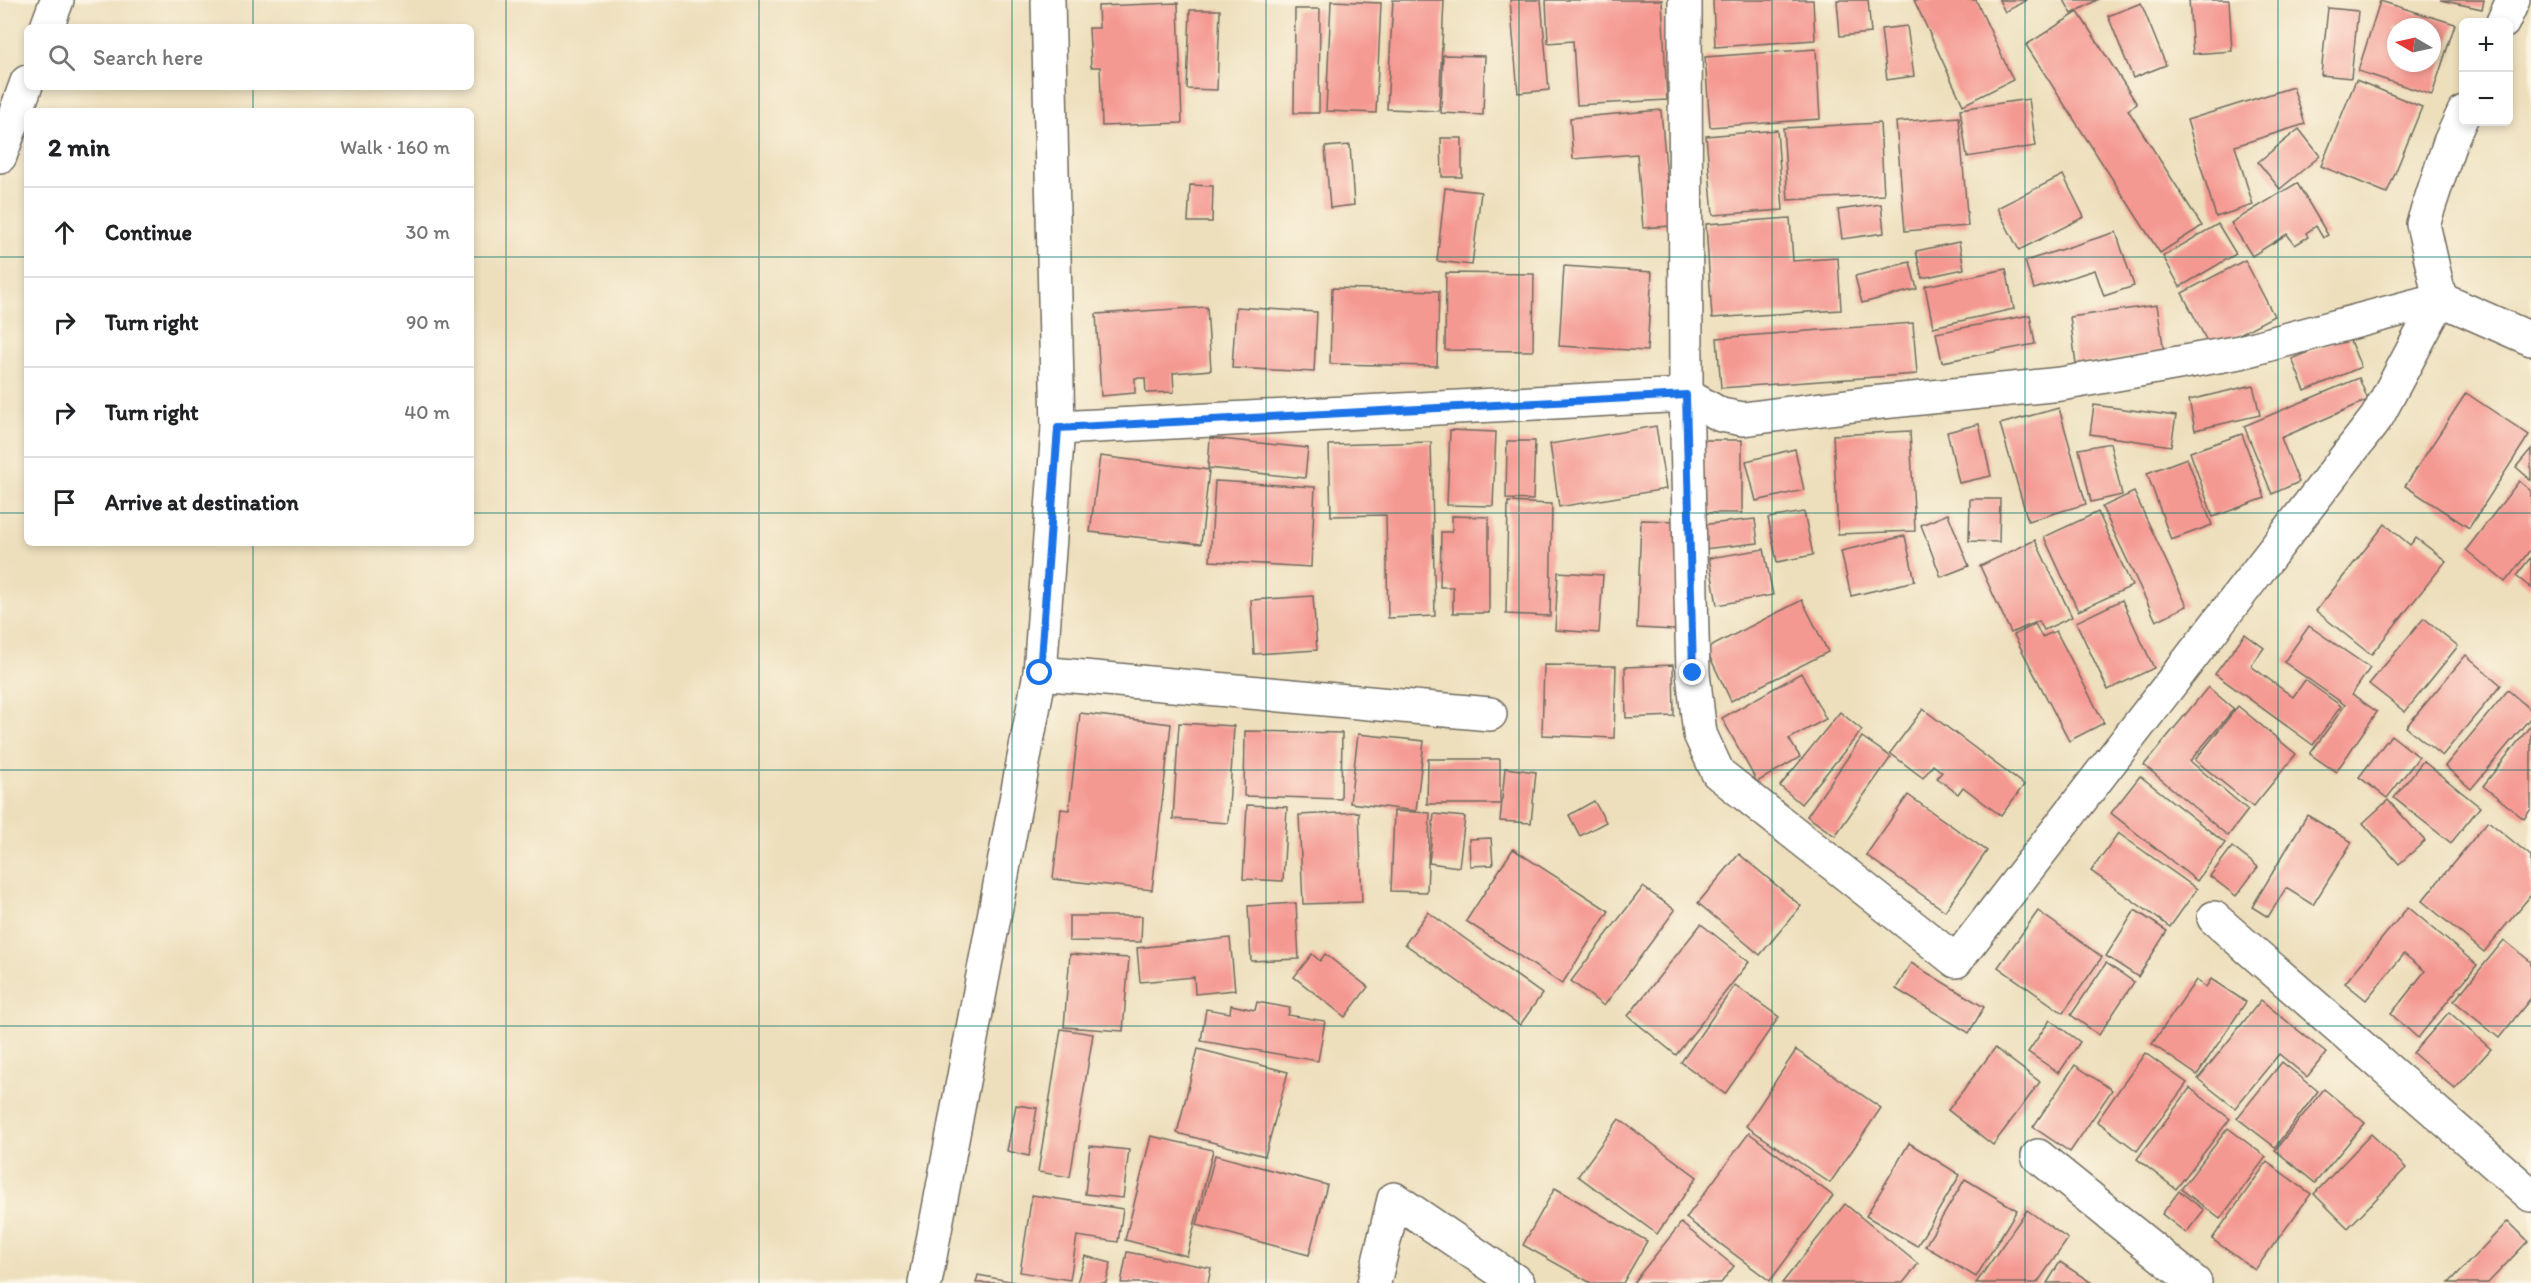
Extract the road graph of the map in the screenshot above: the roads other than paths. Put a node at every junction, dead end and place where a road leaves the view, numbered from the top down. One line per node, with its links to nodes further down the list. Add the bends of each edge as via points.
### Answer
1 (57, 0): 6 (street)
2 (1048, 0): 13 (street)
3 (1685, 0): 12 (street)
4 (2513, 0): 5 (street)
5 (2505, 18)
6 (48, 24)
7 (24, 90): 9 (street)
8 (2459, 121): 10 (street, via 2422,224)
9 (0, 156)
10 (2440, 299): 11 (street); 12 (street, via 2240,352 2061,384 1743,419 1721,415); 12 (street, via 2377,417 1956,961 1718,773 1704,744 1693,673)
11 (2531, 339)
12 (1686, 395): 13 (street)
13 (1058, 428): 14 (street)
14 (1040, 673): 15 (street); 19 (street)
15 (1490, 714)
16 (2214, 918): 18 (street)
17 (2038, 1156): 22 (street)
18 (2531, 1195)
19 (925, 1283)
20 (1374, 1283): 21 (street, via 1394,1199)
21 (1518, 1283)
22 (2195, 1283)

